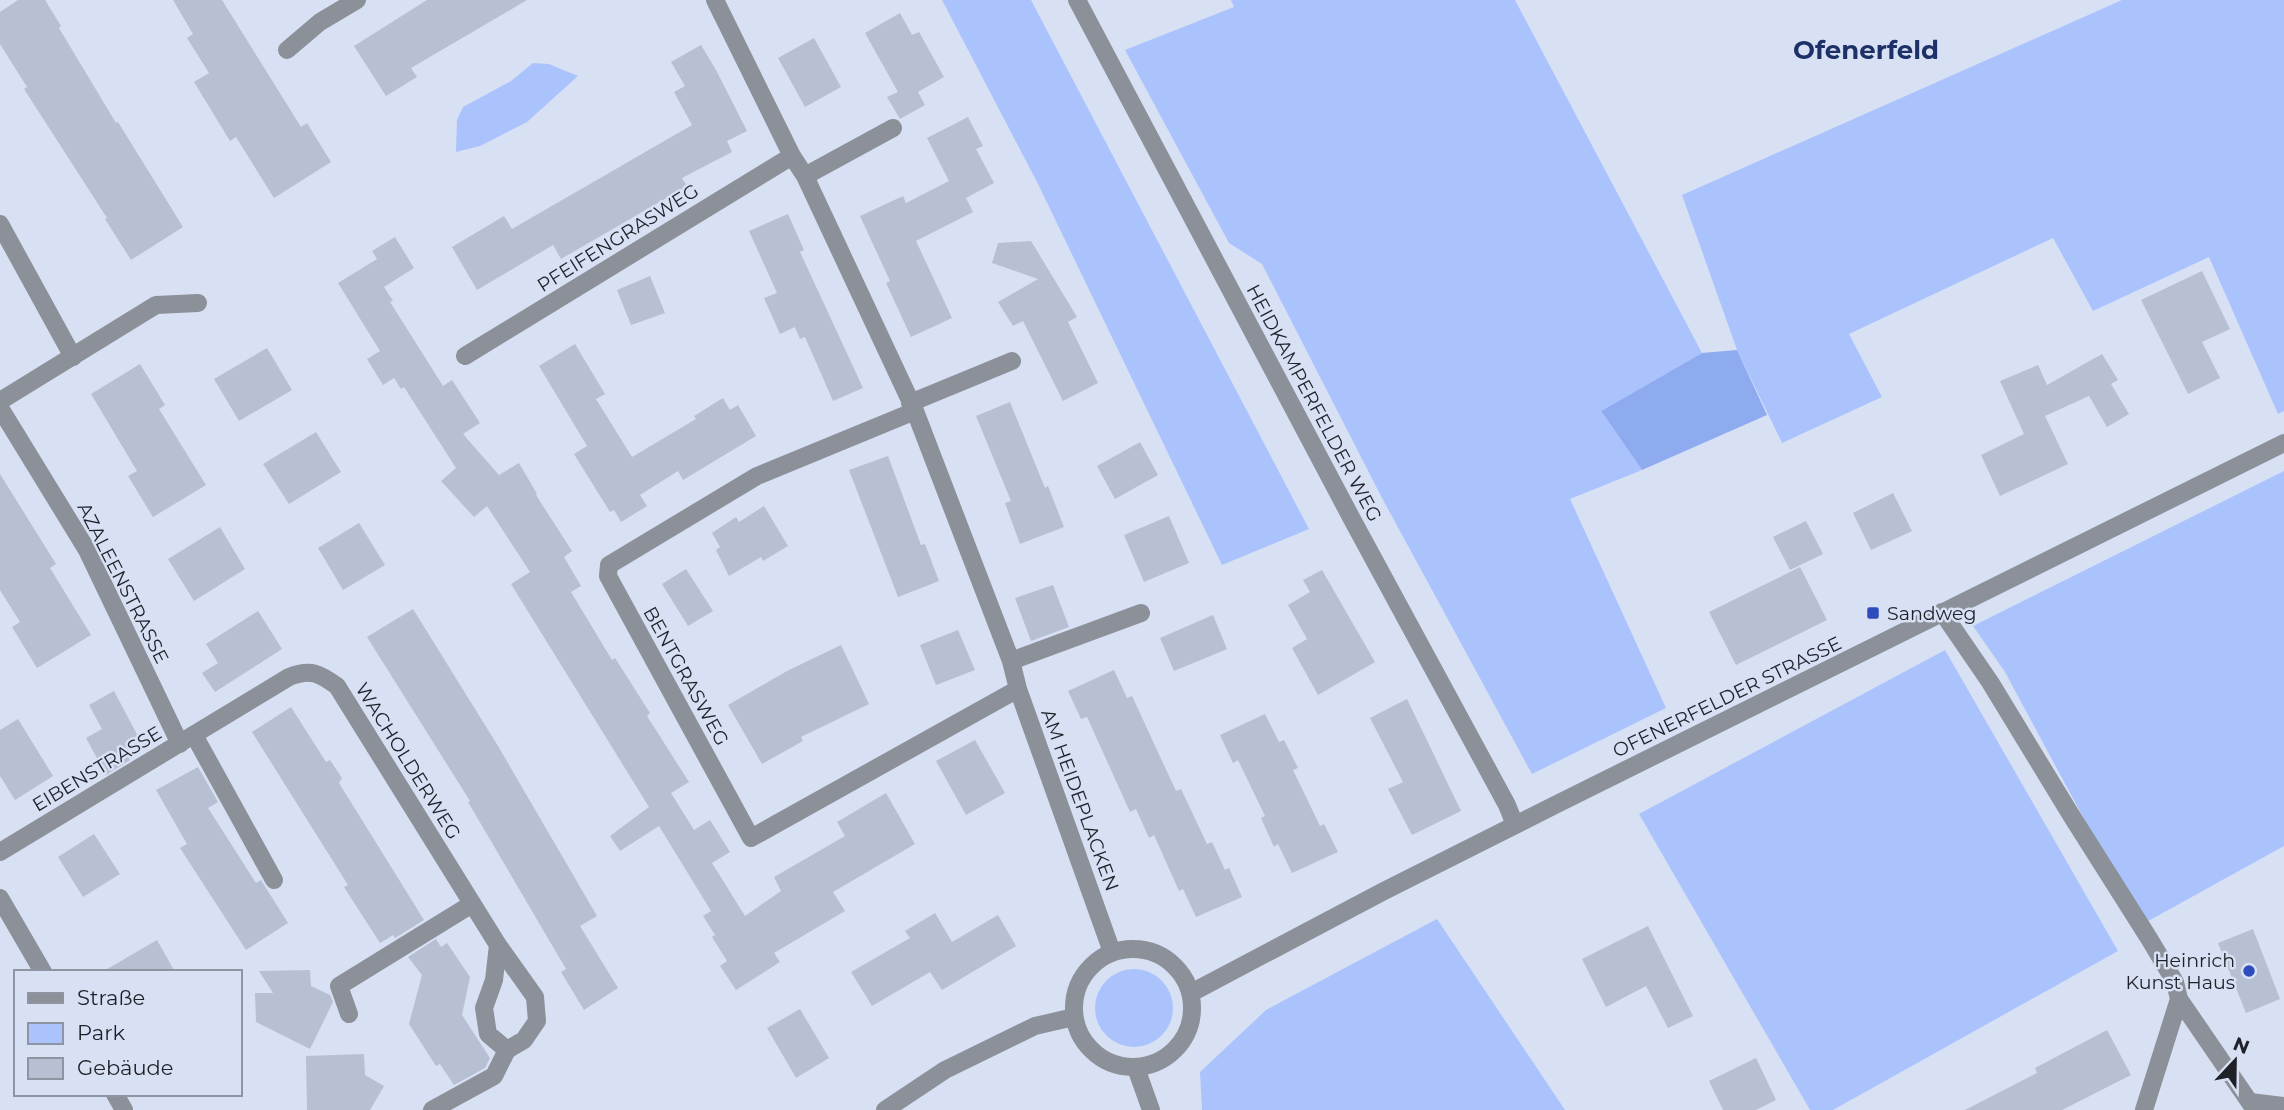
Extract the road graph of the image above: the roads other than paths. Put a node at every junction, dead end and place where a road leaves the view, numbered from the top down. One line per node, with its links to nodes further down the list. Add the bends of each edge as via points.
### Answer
1 (357, 0): 4 (street, via 320,22)
2 (715, 0): 6 (street, AM HEIDEPLACKEN)
3 (1077, 0): 22 (street, HEIDKAMPERFELDER WEG)
4 (287, 50)
5 (893, 128): 7 (street)
6 (792, 156): 7 (street, AM HEIDEPLACKEN); 11 (street, PFEIFENGRASWEG)
7 (806, 176): 14 (street, AM HEIDEPLACKEN)
8 (0, 224): 10 (street)
9 (198, 303): 10 (street, via 156,305)
10 (73, 356): 13 (street)
11 (465, 356)
12 (1012, 361): 14 (street)
13 (0, 401)
14 (912, 407): 19 (street, AM HEIDEPLACKEN); 20 (street, BENTGRASWEG, via 757,476 609,565 608,576 751,838)
15 (0, 408): 21 (street, AZALEENSTRASSE, via 87,550)
16 (2284, 443): 17 (street, OFENERFELDER STRASSE)
17 (1942, 612): 22 (street, OFENERFELDER STRASSE); 31 (street, via 2150,940 2175,982)
18 (1141, 613): 19 (street)
19 (1011, 661): 20 (street, AM HEIDEPLACKEN)
20 (1018, 689): 28 (street, AM HEIDEPLACKEN)
21 (187, 740): 23 (street, EIBENSTRASSE); 24 (street); 26 (street, WACHOLDERWEG, via 300,672 326,678 337,686)
22 (1515, 825): 30 (street, OFENERFELDER STRASSE)
23 (0, 852)
24 (274, 880)
25 (0, 898): 29 (street)
26 (472, 904): 27 (street, WACHOLDERWEG); 32 (street, via 339,985)
27 (498, 945): 34 (street, via 494,979 484,1007 488,1034); 34 (street, WACHOLDERWEG, via 535,997 537,1021 524,1040)
28 (1112, 952): 30 (street, via 1145,950 1161,956 1185,978); 33 (street, via 1086,971 1078,985)
29 (42, 970)
30 (1191, 993): 35 (street, via 1190,1028 1182,1043 1169,1056)
31 (2179, 999): 36 (street); 41 (street)
32 (349, 1014)
33 (1074, 1017): 35 (street, via 1079,1034 1102,1060); 39 (street, via 1035,1026 945,1070)
34 (507, 1050): 38 (street, WACHOLDERWEG, via 494,1076)
35 (1136, 1068): 40 (street)
36 (2252, 1106): 37 (street)
37 (2284, 1106)
38 (432, 1110)
39 (885, 1110)
40 (1151, 1110)
41 (2144, 1110)

